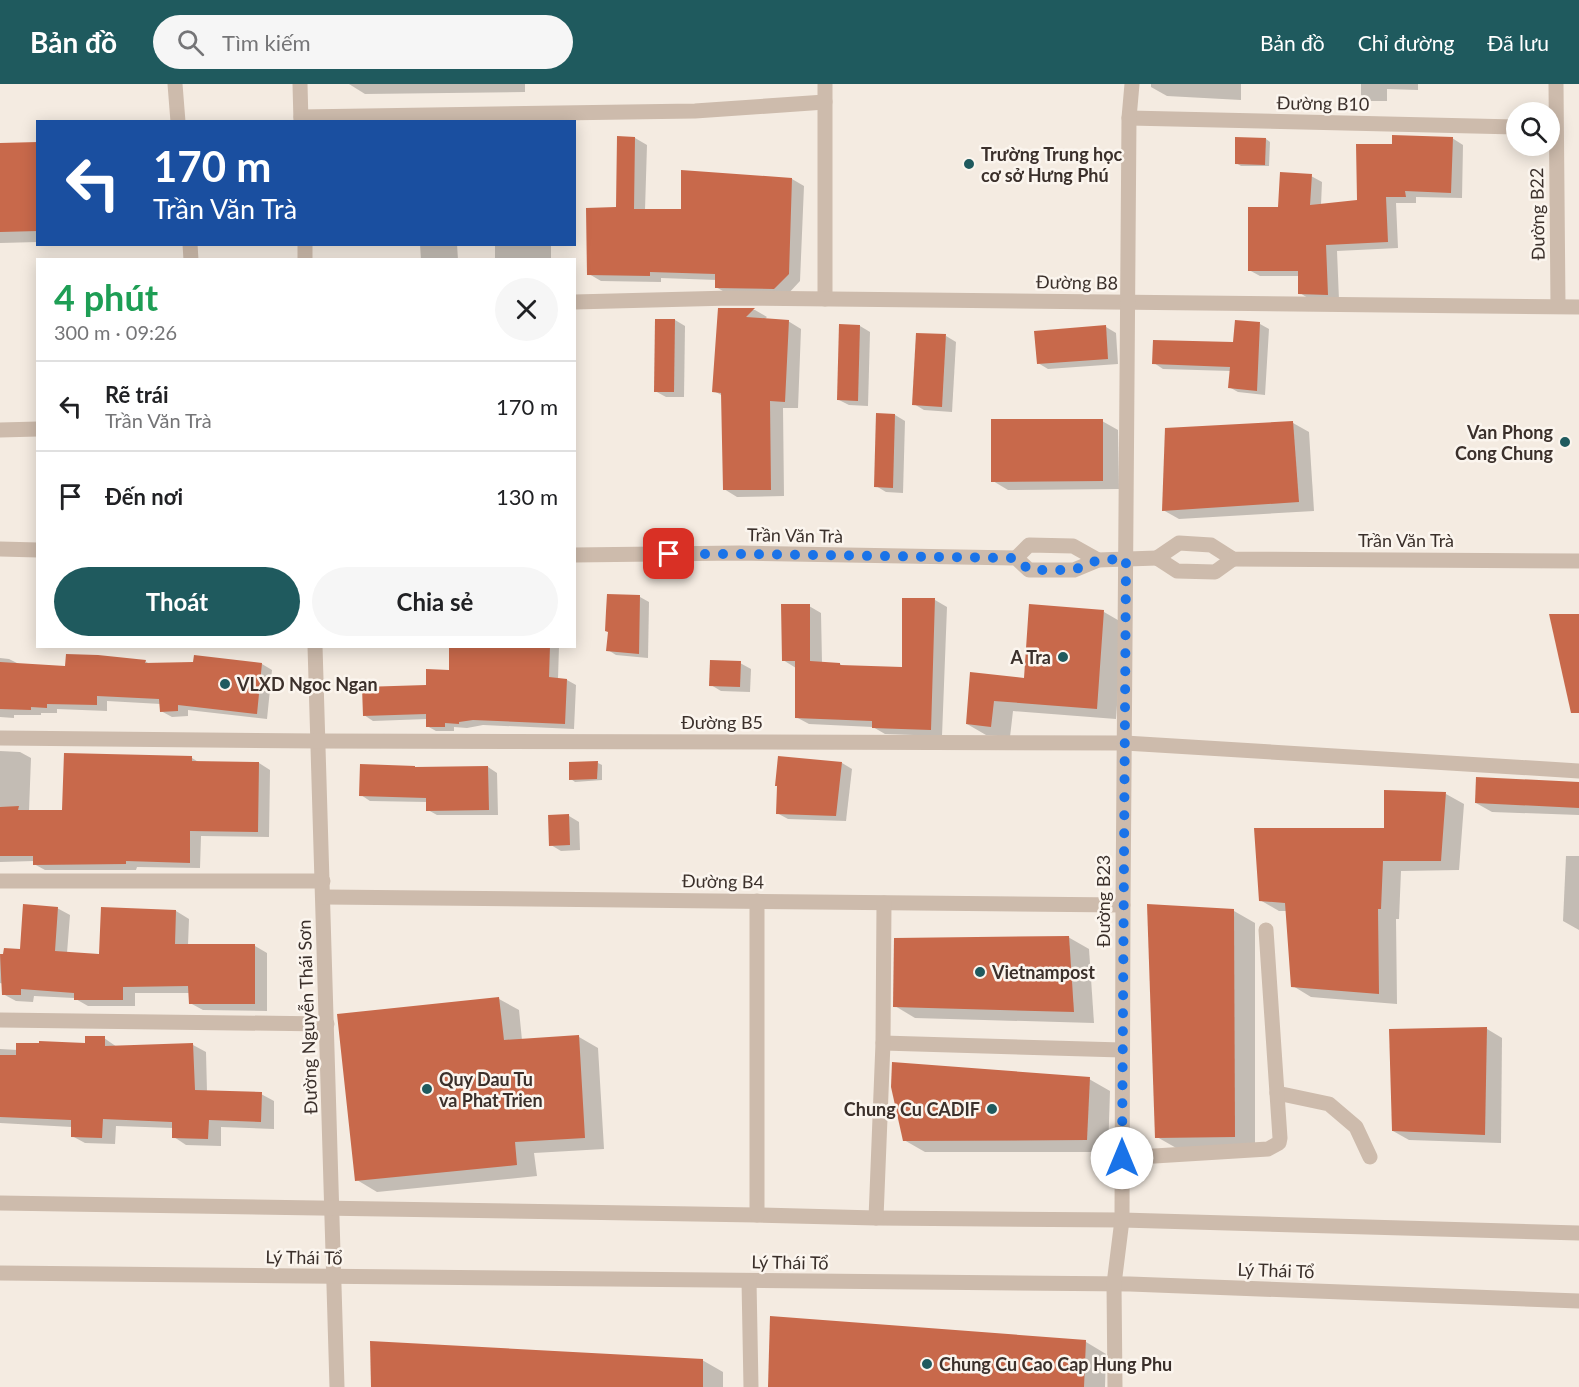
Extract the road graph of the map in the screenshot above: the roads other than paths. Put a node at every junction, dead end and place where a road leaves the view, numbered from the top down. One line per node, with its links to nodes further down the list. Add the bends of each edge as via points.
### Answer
1 (175, 84): 10 (street)
2 (300, 84): 9 (street)
3 (825, 84): 6 (street)
4 (1132, 84): 8 (street, Đường B23)
5 (1556, 84): 7 (street, Đường B22)
6 (825, 102): 9 (street, via 695,111); 13 (street)
7 (1554, 102)
8 (1129, 118): 11 (street, Đường B10); 15 (street, Đường B23)
9 (301, 119)
10 (178, 120)
11 (1506, 128)
12 (1553, 156): 16 (street, Đường B22)
13 (825, 299): 14 (street, Đường B8); 15 (street, Đường B8)
14 (576, 302)
15 (1129, 302): 16 (street, Đường B8); 25 (street, Đường B23)
16 (1558, 306): 17 (street, Đường B8)
17 (1579, 307)
18 (36, 429): 19 (street)
19 (0, 430)
20 (0, 549): 21 (street)
21 (36, 550)
22 (576, 555): 23 (street, Trần Văn Trà)
23 (1016, 558): 27 (street, Trần Văn Trà, via 1029,570 1074,570); 27 (street, Trần Văn Trà, via 1029,545 1073,546)
24 (1157, 558): 25 (street); 26 (street, Trần Văn Trà, via 1177,571 1215,572); 26 (street, Trần Văn Trà, via 1179,543 1211,545)
25 (1126, 559): 27 (street); 32 (street, Đường B23)
26 (1233, 559): 28 (street, Trần Văn Trà)
27 (1098, 560)
28 (1579, 561)
29 (315, 648): 31 (street, Đường Nguyễn Thái Sơn)
30 (0, 738): 31 (street, Đường B5)
31 (319, 741): 32 (street, Đường B5); 34 (street, Đường Nguyễn Thái Sơn)
32 (1125, 743): 33 (street, Đường B5); 39 (street, Đường B23)
33 (1579, 771)
34 (323, 880): 35 (street); 36 (street, Đường Nguyễn Thái Sơn)
35 (0, 881)
36 (324, 897): 37 (street, Đường B4); 42 (street, Đường Nguyễn Thái Sơn)
37 (757, 901): 38 (street, Đường B4); 50 (street)
38 (884, 903): 39 (street, Đường B4); 43 (street)
39 (1123, 905): 44 (street, Đường B23)
40 (1266, 930): 45 (street)
41 (0, 1020): 42 (street)
42 (327, 1024): 49 (street, Đường Nguyễn Thái Sơn)
43 (883, 1043): 44 (street); 51 (street)
44 (1122, 1050): 47 (street, Đường B23)
45 (1277, 1093): 46 (street, via 1329,1104 1356,1127); 47 (street, via 1280,1138 1279,1143 1268,1149)
46 (1370, 1157)
47 (1122, 1158): 52 (street, Đường B23)
48 (0, 1203): 49 (street)
49 (332, 1208): 50 (street); 55 (street, Đường Nguyễn Thái Sơn)
50 (757, 1215): 51 (street)
51 (876, 1218): 52 (street)
52 (1122, 1220): 53 (street); 57 (street, Đường B23)
53 (1579, 1233)
54 (0, 1274): 55 (street, Lý Thái Tổ)
55 (334, 1276): 56 (street, Lý Thái Tổ); 59 (street, Đường Nguyễn Thái Sơn)
56 (749, 1281): 57 (street, Lý Thái Tổ); 60 (street)
57 (1114, 1284): 58 (street, Lý Thái Tổ); 61 (street, Đường B23)
58 (1579, 1301)
59 (338, 1387)
60 (751, 1387)
61 (1115, 1387)

